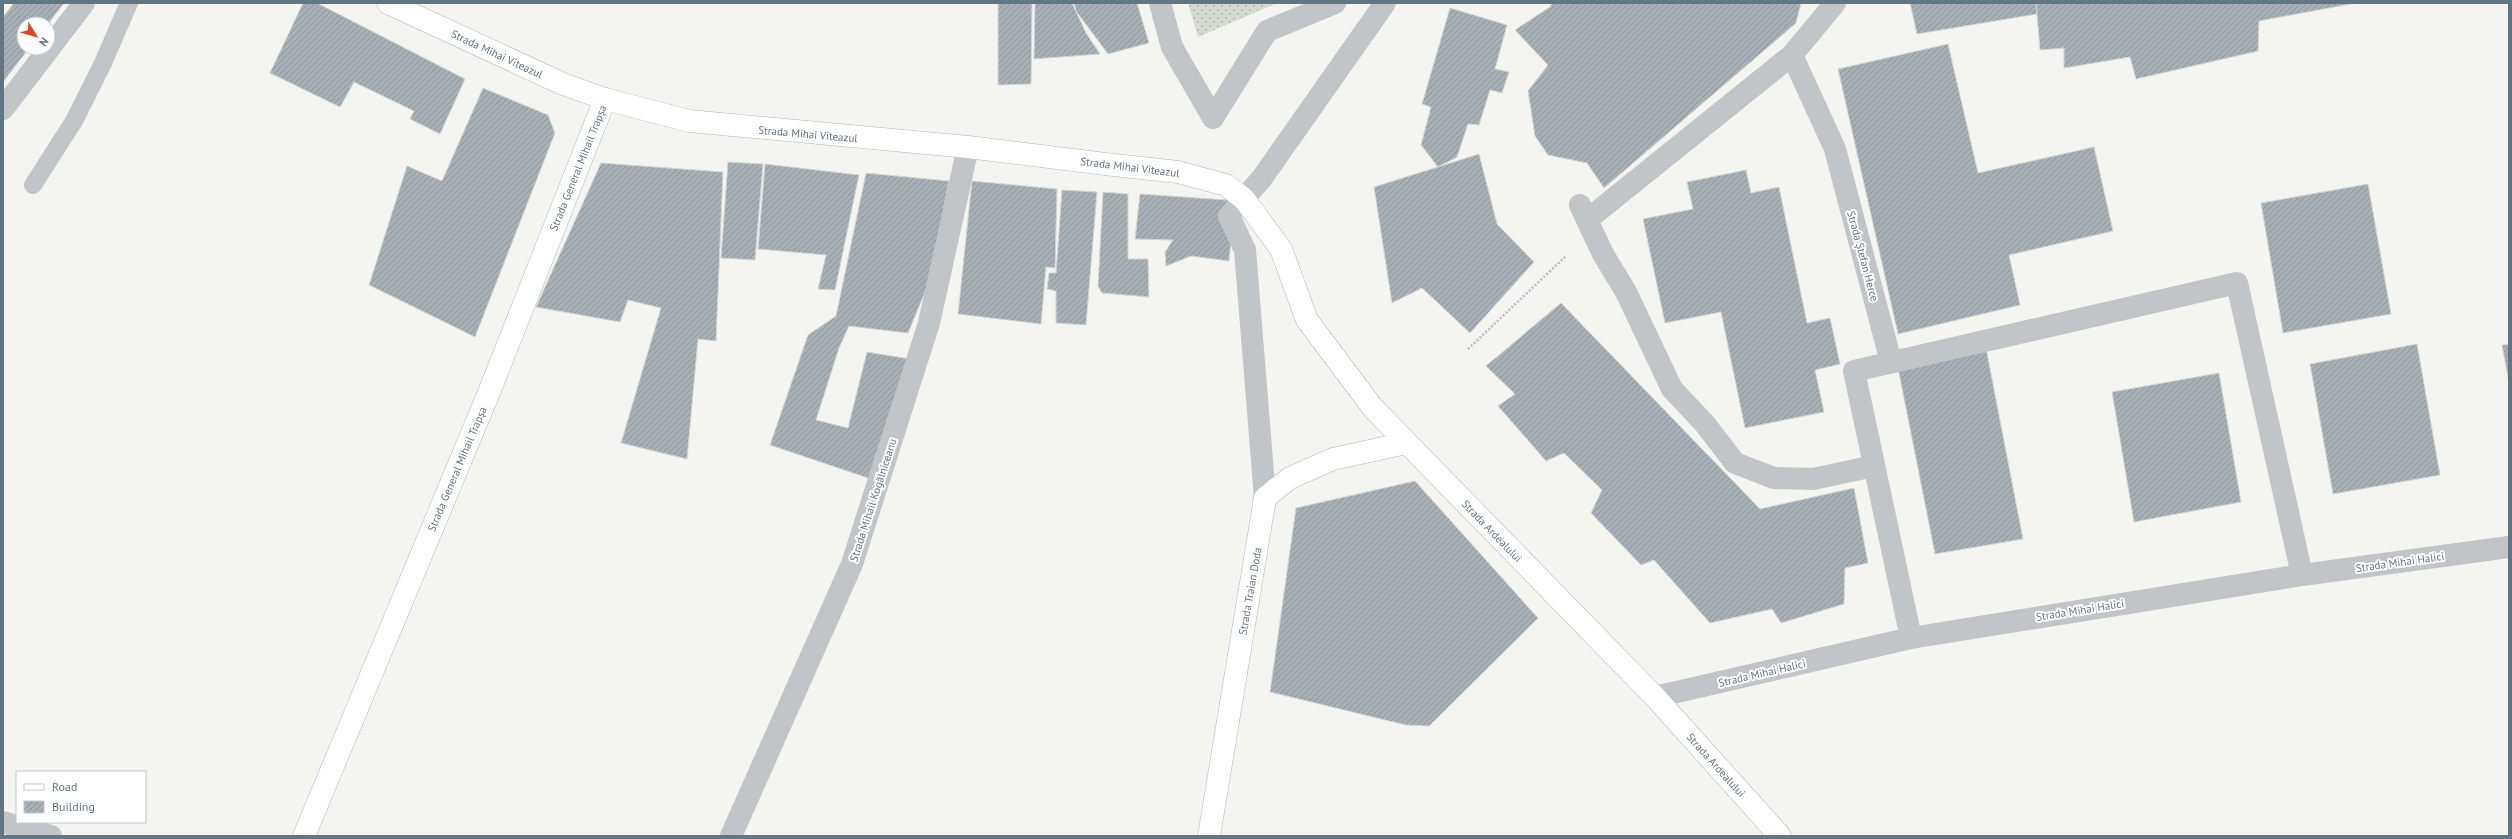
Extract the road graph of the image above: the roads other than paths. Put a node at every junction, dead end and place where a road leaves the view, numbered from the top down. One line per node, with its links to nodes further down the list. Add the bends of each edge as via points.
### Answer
1 (84, 3): 10 (street)
2 (129, 3): 12 (lane, via 104,63 74,121)
3 (388, 3): 9 (main road, Strada Mihai Viteazul, via 563,84)
4 (1160, 3): 5 (street, via 1172,47 1212,118 1267,31)
5 (1335, 3)
6 (1385, 3): 13 (street, via 1262,178)
7 (1835, 3): 8 (street)
8 (1792, 55): 14 (street, Strada Ștefan Herce, via 1835,149); 16 (street, via 1586,219 1626,292 1672,389 1705,424 1735,463 1774,478 1806,479)
9 (605, 99): 11 (main road, Strada Mihai Viteazul, via 689,121); 24 (main road, Strada General Mihail Trapșa, via 490,390)
10 (3, 109)
11 (968, 148): 13 (main road, Strada Mihai Viteazul, via 1178,172 1226,185); 25 (street, Strada Mihail Kogălniceanu, via 929,323 852,564)
12 (33, 185)
13 (1244, 199): 15 (main road, Strada Ardealului, via 1281,249 1307,320 1373,408); 17 (street, via 1229,216 1245,250)
14 (1891, 362): 16 (street, via 1854,370); 19 (street, via 2237,283)
15 (1406, 442): 17 (main road, via 1333,459 1290,478); 21 (main road, Strada Ardealului)
16 (1874, 466): 20 (street)
17 (1266, 498): 26 (main road, Strada Traian Doda)
18 (2509, 547): 19 (street, Strada Mihai Halici)
19 (2302, 575): 20 (street, Strada Mihai Halici)
20 (1911, 638): 21 (street, Strada Mihai Halici)
21 (1655, 697): 27 (main road, Strada Ardealului)
22 (3, 822): 23 (street)
23 (52, 836)
24 (304, 836)
25 (731, 836)
26 (1209, 836)
27 (1780, 836)

